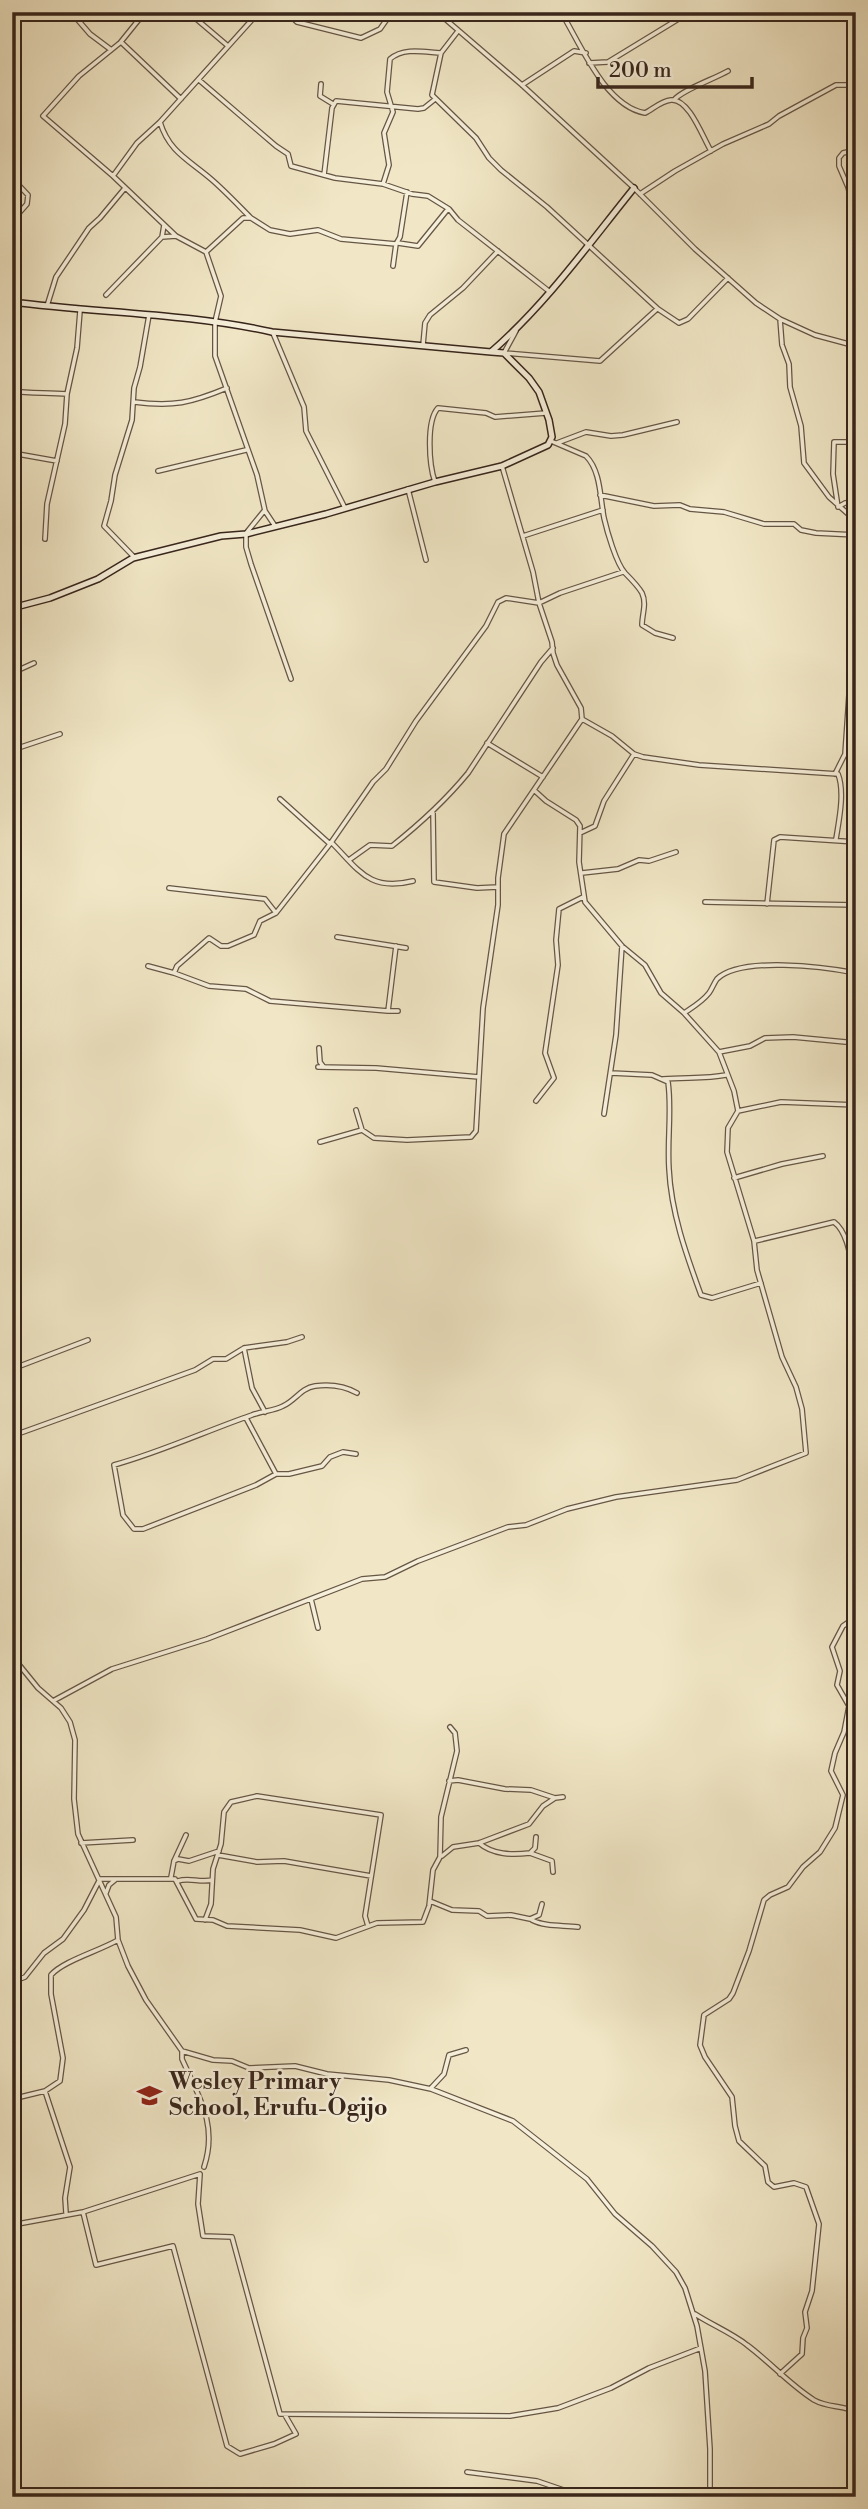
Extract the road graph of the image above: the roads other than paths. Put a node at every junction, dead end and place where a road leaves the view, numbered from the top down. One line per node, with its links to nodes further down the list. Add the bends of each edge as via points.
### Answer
1 (71, 12): 2 (street, via 110,49)
2 (145, 12)
3 (187, 12): 12 (street)
4 (259, 12): 12 (street)
5 (286, 12): 6 (street, via 297,22 361,38 380,29)
6 (392, 12)
7 (437, 12): 10 (street)
8 (690, 12): 17 (street)
9 (562, 13): 11 (street)
10 (458, 30): 14 (street); 22 (street)
11 (578, 40): 13 (street); 15 (street)
12 (228, 46): 20 (street)
13 (574, 51): 15 (street); 22 (street)
14 (441, 53): 25 (street); 28 (street, via 413,51 390,59 387,92)
15 (586, 53): 16 (street)
16 (589, 63): 17 (street); 18 (street)
17 (604, 64): 18 (street)
18 (595, 71): 26 (street, via 617,100 634,111 645,113)
19 (728, 71): 26 (street, via 680,92)
20 (199, 80): 24 (street); 32 (street, via 288,154 291,166)
21 (321, 84): 27 (street, via 320,96)
22 (522, 85): 37 (street)
23 (856, 85): 31 (street, via 836,85)
24 (181, 99): 29 (street); 33 (street, via 121,42 79,76 43,116)
25 (434, 99): 28 (street, via 424,108); 48 (street, via 466,127 501,170)
26 (674, 100): 31 (street, via 686,107)
27 (333, 104): 28 (street); 32 (street)
28 (392, 107): 35 (street, via 384,133 389,164)
29 (160, 122): 33 (street, via 137,143); 42 (street, via 164,135 184,160)
30 (856, 150): 41 (street, via 843,153 839,166)
31 (711, 152): 39 (street)
32 (324, 174): 35 (street)
33 (113, 176): 36 (street)
34 (12, 177): 43 (street, via 28,195 27,204)
35 (383, 184): 38 (street)
36 (125, 188): 44 (street); 56 (street, via 69,257 56,277)
37 (634, 188): 39 (street); 48 (street)
38 (407, 192): 40 (street, via 428,196); 47 (street)
39 (640, 194): 52 (street)
40 (449, 209): 47 (street, via 418,246); 49 (street)
41 (856, 217)
42 (251, 218): 47 (street, via 270,230 290,234 318,230 341,239); 50 (street, via 243,218)
43 (12, 220)
44 (164, 225): 45 (street); 46 (street)
45 (176, 236): 46 (street); 50 (street)
46 (162, 237): 54 (street)
47 (397, 244): 51 (street)
48 (587, 246): 53 (street); 57 (street)
49 (498, 250): 53 (street); 65 (street, via 430,315)
50 (206, 252): 61 (street, via 221,296)
51 (393, 266)
52 (728, 278): 57 (street, via 682,323); 60 (street)
53 (552, 293): 62 (street)
54 (106, 295)
55 (12, 302): 56 (street)
56 (47, 306): 58 (street)
57 (658, 309): 67 (street, via 600,361)
58 (80, 311): 59 (street); 70 (street)
59 (149, 315): 61 (street); 71 (street)
60 (780, 319): 64 (street); 85 (street, via 803,463)
61 (215, 322): 63 (street); 68 (street, via 215,356)
62 (517, 330): 66 (street); 67 (street)
63 (272, 332): 65 (street); 86 (street, via 304,407 306,431)
64 (856, 346)
65 (423, 347): 66 (street)
66 (491, 352): 67 (street)
67 (504, 353): 72 (street, via 539,392)
68 (227, 388): 71 (street, via 169,405); 76 (street)
69 (12, 391): 70 (street)
70 (67, 394): 78 (street)
71 (134, 402): 95 (street, via 104,526)
72 (546, 413): 74 (street); 81 (street, via 499,417 438,408 429,458)
73 (677, 422): 74 (street, via 623,435 586,432)
74 (554, 442): 79 (street); 83 (street, via 590,460)
75 (856, 442): 85 (street, via 834,442)
76 (246, 450): 80 (street); 88 (street)
77 (12, 453): 78 (street)
78 (57, 461): 94 (street)
79 (502, 466): 81 (street); 93 (street)
80 (158, 471)
81 (435, 482): 82 (street)
82 (408, 489): 86 (street); 96 (street)
83 (600, 495): 87 (street); 92 (street, via 794,524 816,533)
84 (856, 502): 85 (street)
85 (838, 507): 89 (street)
86 (345, 508): 90 (street)
87 (603, 510): 93 (street); 97 (street)
88 (265, 511): 90 (street); 91 (street)
89 (856, 521)
90 (275, 526): 91 (street)
91 (246, 534): 95 (street); 105 (street, via 251,564)
92 (856, 535)
93 (523, 536): 98 (street)
94 (45, 539)
95 (135, 558): 99 (street, via 97,579)
96 (426, 560)
97 (623, 572): 98 (street); 100 (street, via 642,594 642,625)
98 (539, 603): 101 (street); 119 (street, via 506,598 498,602 395,757)
99 (12, 608)
100 (673, 638)
101 (553, 648): 106 (street); 108 (street)
102 (855, 656): 111 (street, via 845,754)
103 (34, 663): 104 (street)
104 (12, 673)
105 (292, 679)
106 (582, 719): 110 (street); 112 (street)
107 (60, 734): 109 (street)
108 (487, 743): 112 (street); 115 (street, via 468,773)
109 (12, 750)
110 (634, 754): 111 (street, via 699,765); 116 (street, via 594,826)
111 (835, 774): 117 (street, via 840,782)
112 (543, 777): 113 (street)
113 (535, 791): 116 (street, via 576,820); 125 (street, via 504,834)
114 (280, 799): 119 (street)
115 (433, 812): 121 (street, via 392,846 370,845); 125 (street, via 434,882)
116 (580, 833): 122 (street)
117 (836, 839): 118 (street); 128 (street, via 774,839)
118 (856, 842)
119 (330, 843): 121 (street); 130 (street)
120 (676, 852): 122 (street, via 618,869)
121 (349, 860): 123 (street, via 360,875 376,883)
122 (582, 873): 126 (street)
123 (413, 881)
124 (169, 887): 130 (street, via 265,899)
125 (498, 887): 148 (street)
126 (583, 897): 133 (street); 150 (street, via 559,909 558,965 545,1052 554,1079)
127 (705, 902): 128 (street)
128 (768, 904): 129 (street)
129 (856, 905)
130 (276, 913): 137 (street, via 260,921 254,936 228,946 209,938)
131 (337, 937): 132 (street)
132 (396, 946): 134 (street); 138 (street)
133 (622, 946): 140 (street, via 645,965 661,993); 146 (street)
134 (406, 948)
135 (148, 966): 137 (street)
136 (856, 972): 140 (street, via 776,966 734,970 716,980 710,992)
137 (174, 973): 138 (street, via 209,986 246,989 270,1001)
138 (388, 1011): 139 (street)
139 (398, 1011)
140 (684, 1013): 143 (street)
141 (856, 1044): 143 (street, via 765,1038)
142 (319, 1048): 145 (street)
143 (719, 1052): 147 (street)
144 (318, 1067): 145 (street)
145 (324, 1067): 148 (street)
146 (611, 1073): 149 (street, via 652,1074); 154 (street)
147 (726, 1075): 149 (street); 153 (street)
148 (479, 1077): 155 (street, via 476,1131 471,1138 374,1138)
149 (663, 1079): 161 (street, via 668,1082 670,1097 673,1206 701,1294 712,1298)
150 (536, 1101)
151 (856, 1105): 153 (street, via 781,1102)
152 (356, 1110): 155 (street)
153 (738, 1111): 158 (street, via 726,1143)
154 (604, 1114)
155 (362, 1130): 156 (street)
156 (320, 1142)
157 (822, 1156): 158 (street)
158 (734, 1178): 159 (street)
159 (754, 1241): 160 (street, via 834,1222 845,1237); 161 (street)
160 (855, 1280)
161 (761, 1283): 172 (street, via 799,1398 806,1453 737,1480 615,1497 567,1509 508,1527 385,1577 362,1579)
162 (302, 1337): 164 (street)
163 (88, 1339): 165 (street)
164 (244, 1348): 167 (street, via 253,1388); 169 (street, via 226,1359 213,1359 195,1370)
165 (12, 1369)
166 (357, 1393): 167 (street, via 335,1385 313,1386 281,1408)
167 (265, 1412): 168 (street)
168 (246, 1418): 171 (street); 171 (street, via 114,1465 123,1515 134,1529 143,1530)
169 (12, 1436)
170 (356, 1454): 171 (street, via 343,1452 321,1466)
171 (276, 1474)
172 (311, 1599): 174 (street); 178 (street, via 112,1669)
173 (856, 1617): 221 (street, via 843,1626 832,1647 840,1671 837,1685 849,1706 831,1771 843,1795 835,1828 788,1887 764,1900 735,1987 729,1999 704,2015 700,2042 732,2097 739,2141 762,2162 774,2187 806,2186 819,2220 802,2354)
174 (318, 1628)
175 (12, 1656): 176 (street)
176 (17, 1663): 177 (street); 178 (street)
177 (12, 1671)
178 (53, 1701): 186 (street, via 67,1716 75,1741 75,1813)
179 (450, 1727): 180 (street, via 457,1746)
180 (449, 1781): 182 (street, via 531,1790); 190 (street, via 441,1817)
181 (563, 1797): 182 (street)
182 (555, 1798): 187 (street, via 529,1824)
183 (186, 1835): 191 (street)
184 (536, 1837): 189 (street)
185 (133, 1840): 186 (street)
186 (81, 1843): 195 (street)
187 (479, 1843): 189 (street, via 501,1853); 190 (street, via 453,1847)
188 (219, 1853): 191 (street); 193 (street); 193 (street, via 224,1812 235,1800 257,1796 379,1813); 197 (street)
189 (530, 1853): 192 (street, via 552,1861)
190 (440, 1857): 200 (street, via 433,1870)
191 (174, 1861): 194 (street)
192 (553, 1871)
193 (372, 1876): 204 (street, via 365,1916)
194 (171, 1877): 196 (street); 198 (street)
195 (100, 1879): 196 (street); 199 (street); 207 (street, via 63,1939 24,1977)
196 (117, 1879): 199 (street)
197 (212, 1880): 198 (street); 203 (street, via 211,1908)
198 (177, 1881): 203 (street, via 194,1917)
199 (106, 1893): 206 (street, via 116,1917)
200 (430, 1901): 202 (street, via 453,1910); 204 (street, via 423,1922)
201 (542, 1904): 202 (street, via 539,1915)
202 (530, 1919): 205 (street)
203 (204, 1920): 204 (street, via 336,1938)
204 (368, 1926)
205 (579, 1927)
206 (117, 1940): 209 (street, via 134,1979); 211 (street, via 51,1975 63,2057 60,2081)
207 (12, 1982)
208 (466, 2050): 210 (street, via 449,2054 444,2074)
209 (182, 2051): 210 (street, via 249,2068 295,2066); 213 (street, via 209,2130)
210 (431, 2089): 217 (street, via 513,2121 587,2179 615,2214 676,2272)
211 (45, 2091): 212 (street); 215 (street, via 70,2167)
212 (12, 2099)
213 (204, 2167)
214 (83, 2212): 215 (street); 223 (street, via 200,2174 203,2235 232,2237 280,2414); 223 (street, via 96,2265 173,2246 227,2446 240,2454 296,2434)
215 (66, 2213): 216 (street)
216 (12, 2225)
217 (694, 2313): 218 (street); 219 (street)
218 (706, 2322): 219 (street); 221 (street, via 741,2341)
219 (697, 2326): 220 (street)
220 (701, 2348): 223 (street, via 558,2408 510,2416); 226 (street, via 708,2392)
221 (780, 2374): 222 (street, via 821,2404)
222 (856, 2412)
223 (284, 2414)
224 (467, 2472): 225 (street, via 537,2481)
225 (584, 2497)
226 (710, 2497)

